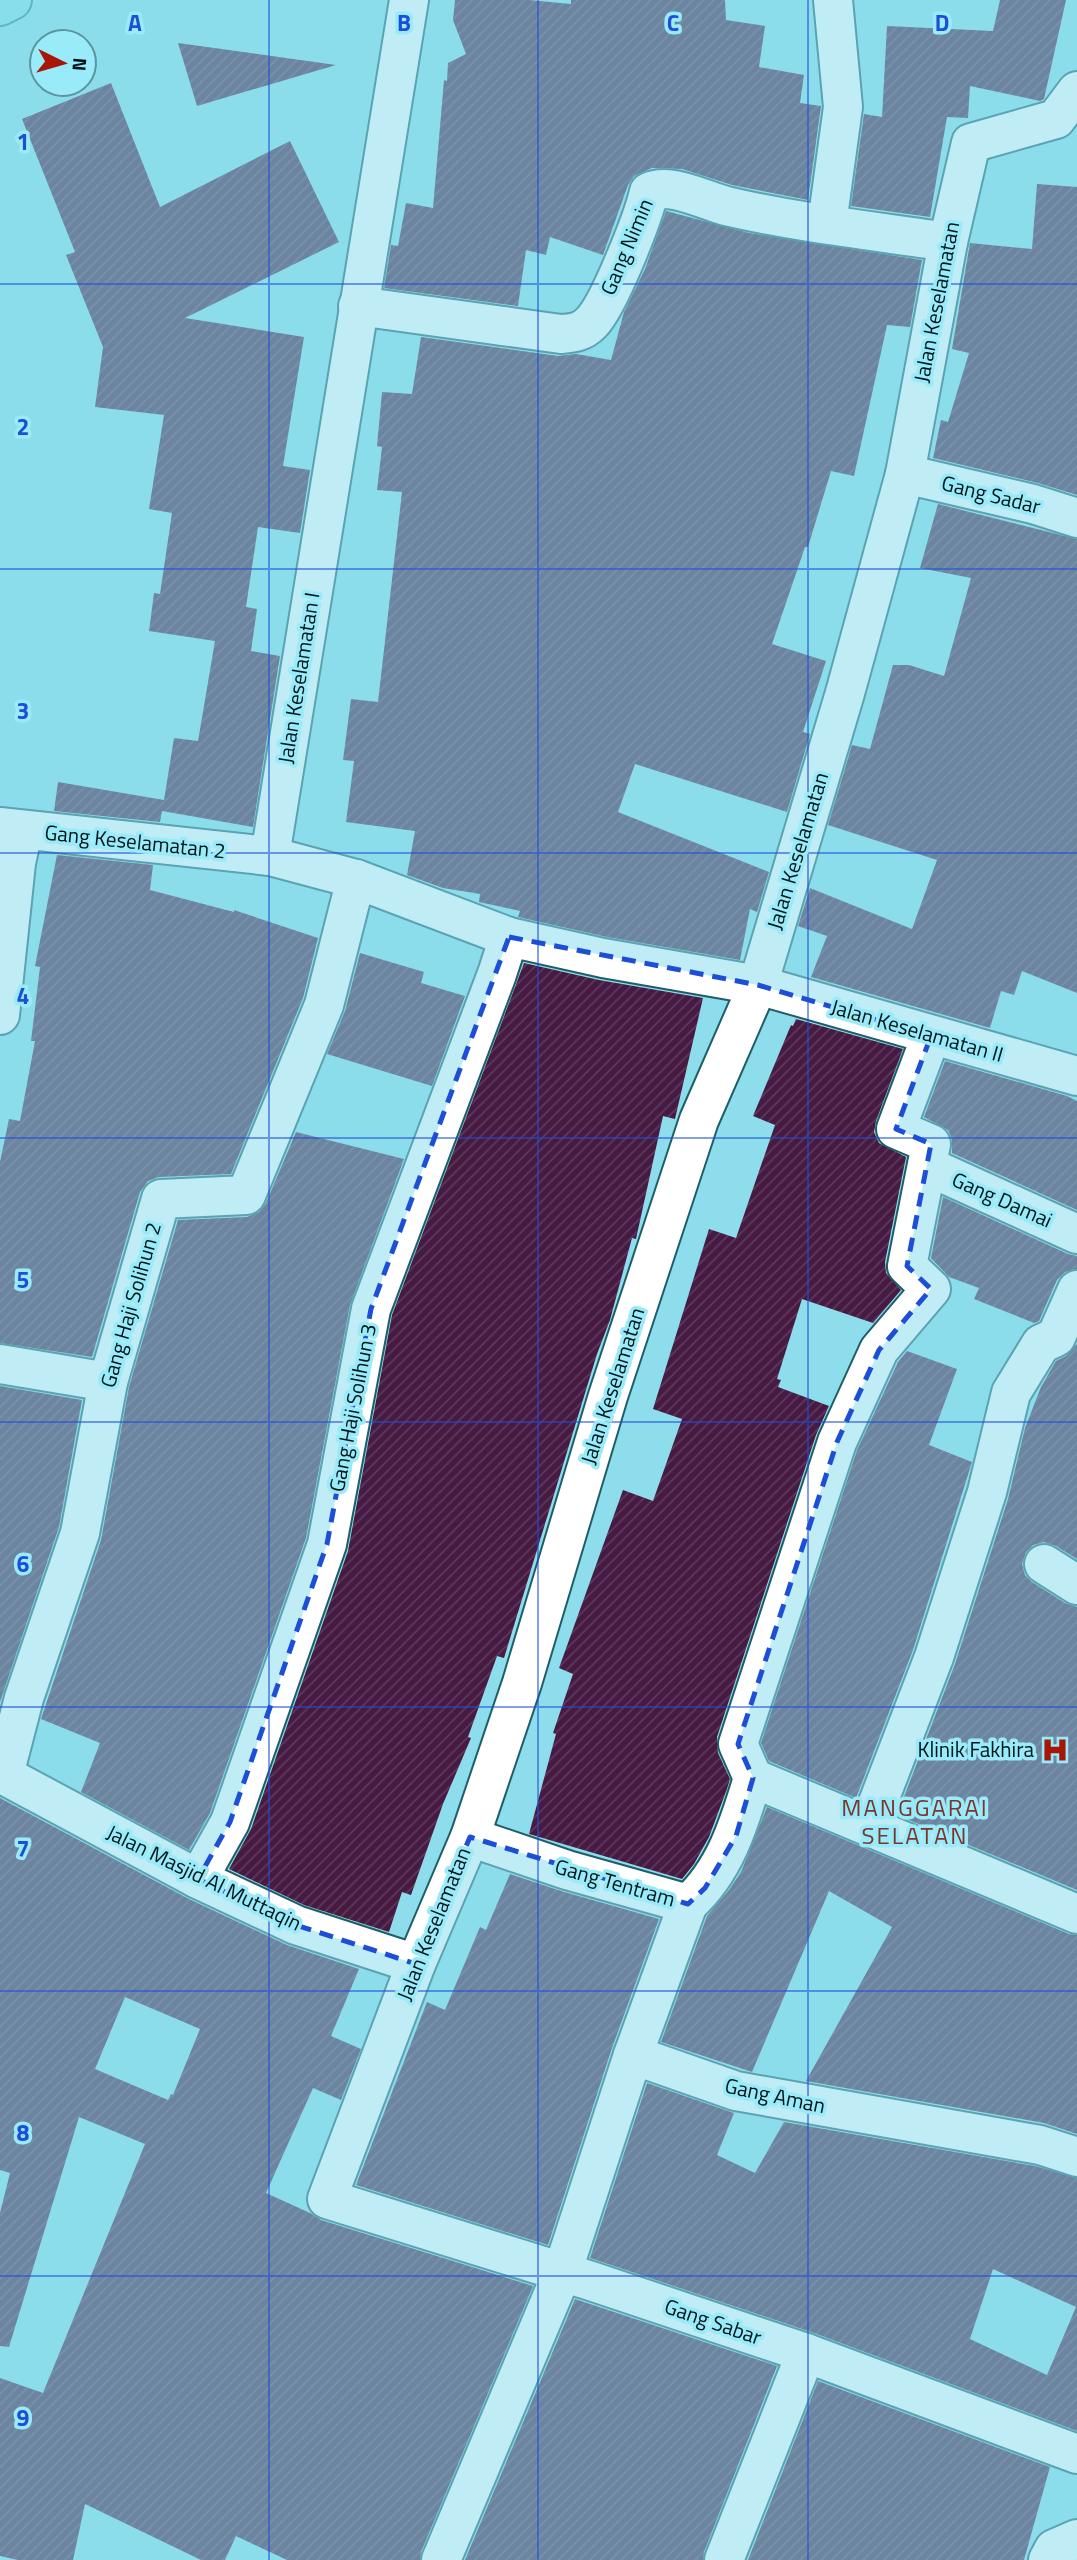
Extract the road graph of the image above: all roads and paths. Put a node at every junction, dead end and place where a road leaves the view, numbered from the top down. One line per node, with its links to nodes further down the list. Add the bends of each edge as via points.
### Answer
1 (12, 0): 4 (main road)
2 (409, 0): 8 (street, Jalan Keselamatan I)
3 (833, 0): 6 (street, via 843,107)
4 (0, 6)
5 (1077, 90): 7 (street, Jalan Keselamatan, via 1056,119 971,143)
6 (827, 224): 7 (street, Gang Nimin); 8 (street, Gang Nimin, via 656,188 649,192 614,284 593,322 579,332 561,334)
7 (948, 242): 9 (street, Jalan Keselamatan)
8 (358, 306): 12 (street, Jalan Keselamatan I)
9 (905, 474): 10 (street, Gang Sadar); 15 (street, Jalan Keselamatan)
10 (1077, 518)
11 (12, 829): 12 (street, Gang Keselamatan 2); 16 (street, via 16,863)
12 (270, 856): 13 (street)
13 (356, 879): 14 (street); 23 (street, Gang Haji Solihun 2, via 324,1005 246,1195 160,1199)
14 (509, 937): 15 (street); 30 (street, Gang Haji Solihun 3, via 371,1309 327,1544 230,1822)
15 (758, 985): 17 (street, Jalan Keselamatan II); 29 (street, Jalan Keselamatan, via 699,1120)
16 (0, 1015)
17 (931, 1036): 18 (street, Jalan Keselamatan II); 19 (street, via 896,1129 931,1144)
18 (1077, 1076)
19 (928, 1167): 20 (street, Gang Damai); 27 (street, via 907,1266 931,1289 879,1350 837,1442 738,1744)
20 (1077, 1234)
21 (1077, 1290): 28 (street, via 1056,1337 1041,1343 1011,1393 986,1492 934,1657)
22 (0, 1364): 23 (street)
23 (108, 1382): 26 (street, Gang Haji Solihun 2, via 80,1533)
24 (1044, 1564): 25 (street)
25 (1077, 1585)
26 (2, 1774): 30 (street, Jalan Masjid Al Muttaqin)
27 (752, 1778): 28 (street); 31 (street, Gang Tentram, via 736,1836 705,1888)
28 (869, 1826): 32 (street)
29 (470, 1837): 31 (street, Gang Tentram); 33 (street, Jalan Keselamatan)
30 (198, 1879): 33 (street, Jalan Masjid Al Muttaqin, via 296,1925)
31 (688, 1904): 34 (street)
32 (1077, 1914)
33 (416, 1964): 36 (street, Jalan Keselamatan, via 327,2199)
34 (633, 2054): 35 (street, Gang Aman, via 736,2091 1040,2145); 36 (street)
35 (1077, 2157)
36 (562, 2273): 37 (street, Gang Sabar); 40 (street)
37 (806, 2353): 38 (street, Gang Sabar); 41 (street)
38 (1077, 2454)
39 (1077, 2539): 42 (street, via 1054,2549)
40 (441, 2560)
41 (724, 2560)
42 (1048, 2560)

